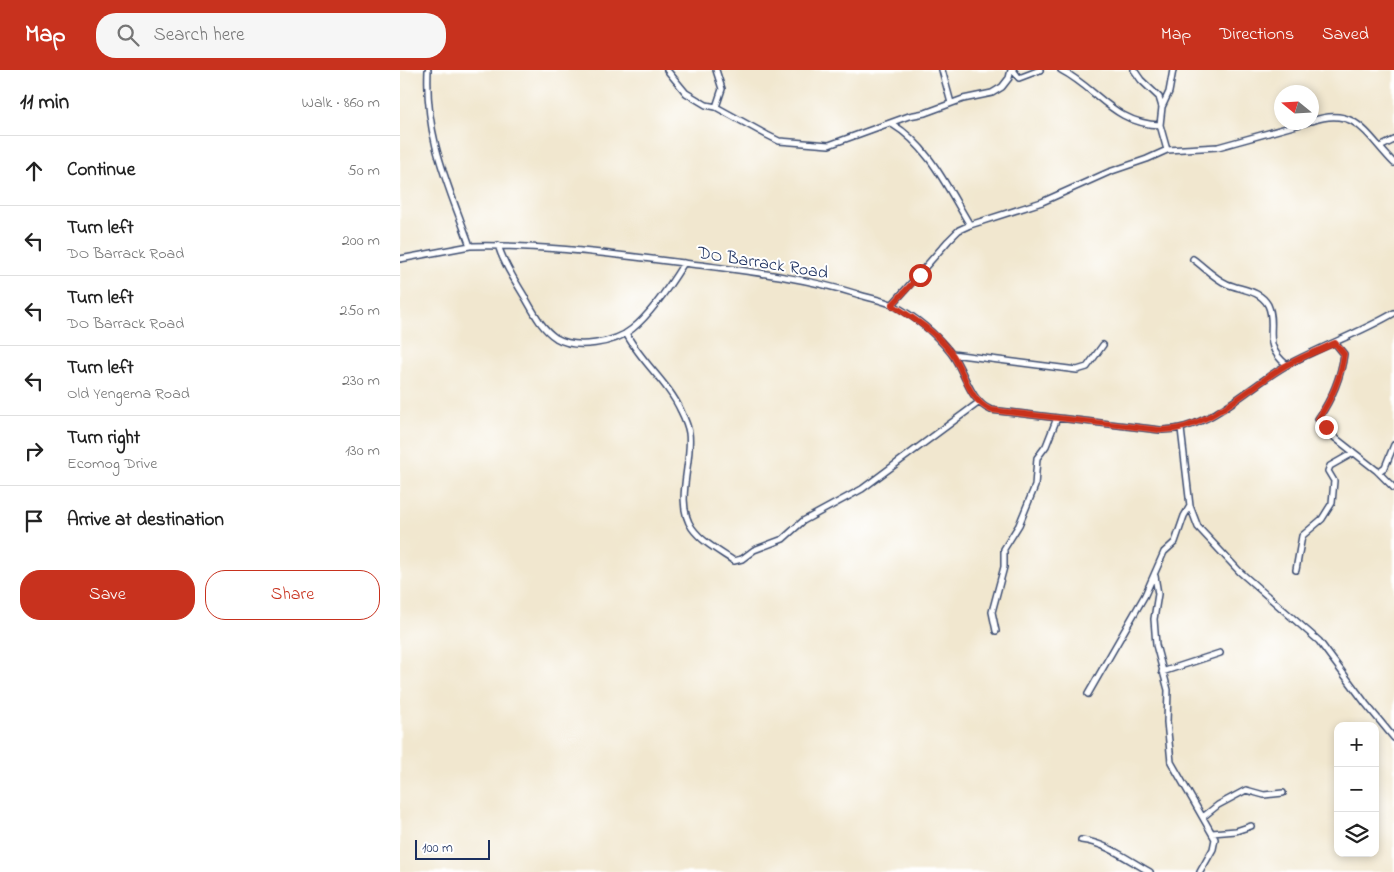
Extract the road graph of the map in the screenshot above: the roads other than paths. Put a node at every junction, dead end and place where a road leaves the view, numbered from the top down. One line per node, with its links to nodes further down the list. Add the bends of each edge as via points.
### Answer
1 (428, 70): 22 (street, via 433,141)
2 (667, 70): 11 (street, via 686,93)
3 (716, 70): 11 (street, via 722,89)
4 (942, 70): 10 (street)
5 (1012, 70): 6 (street, via 1019,78); 10 (street, via 1006,82 992,93)
6 (1040, 70)
7 (1062, 70): 15 (street, via 1125,118)
8 (1134, 70): 12 (street, via 1159,97)
9 (1173, 70): 12 (street)
10 (951, 103): 14 (street)
11 (716, 107): 14 (street, via 780,141 806,144 829,145 866,130)
12 (1162, 107): 15 (street)
13 (1319, 120): 18 (street, via 1340,116 1350,120)
14 (892, 124): 21 (street, via 929,156)
15 (1160, 125): 19 (street)
16 (1279, 130): 19 (street, via 1218,147)
17 (1394, 140): 18 (street)
18 (1380, 147): 20 (street)
19 (1167, 150): 21 (street, via 1042,202)
20 (1394, 163)
21 (970, 225): 27 (street, via 948,241)
22 (470, 246): 23 (street, DO Barrack Road); 24 (street, DO Barrack Road)
23 (498, 246): 26 (street, DO Barrack Road); 29 (street, via 502,259 537,318 556,338 569,344 584,345)
24 (400, 259)
25 (1192, 259): 33 (street, via 1228,284 1263,299 1268,306 1276,355)
26 (684, 263): 27 (street, DO Barrack Road, via 804,280); 29 (street, via 643,318)
27 (892, 305): 32 (street, DO Barrack Road, via 924,324)
28 (1394, 313): 30 (street)
29 (626, 333): 34 (street, via 632,346 675,400 689,432 684,482 690,526 702,540 734,560 782,539 803,521 862,489)
30 (1335, 343): 33 (street); 38 (street, via 1344,354 1343,362 1318,419)
31 (1103, 345): 32 (street, via 1087,367 1078,370)
32 (952, 354): 34 (street, DO Barrack Road)
33 (1287, 365): 36 (street, via 1230,404)
34 (978, 403): 35 (street, via 991,410)
35 (1057, 418): 36 (street, via 1160,430); 44 (street, via 1046,446 1037,458 1035,486 1019,525 1004,549 1004,567 992,612)
36 (1181, 429): 41 (street)
37 (1394, 445): 39 (street, via 1385,466)
38 (1353, 453): 39 (street); 42 (street, via 1330,466 1328,471 1334,481 1332,503 1322,519 1302,536)
39 (1378, 472): 40 (street)
40 (1394, 488)
41 (1190, 506): 43 (street, via 1175,542 1157,565); 48 (street, via 1198,527 1210,542 1265,595 1319,640)
42 (1296, 570)
43 (1155, 576): 46 (street, via 1158,594 1154,619); 47 (street)
44 (996, 631)
45 (1220, 654): 46 (street)
46 (1162, 672): 50 (street, via 1168,690 1171,762)
47 (1088, 694)
48 (1394, 738)
49 (1283, 793): 50 (street, via 1264,795 1246,790)
50 (1203, 817): 52 (street)
51 (1251, 826): 52 (street, via 1236,831)
52 (1212, 832): 55 (street, via 1214,849)
53 (1081, 840): 54 (street, via 1124,855)
54 (1150, 872)
55 (1200, 872)

